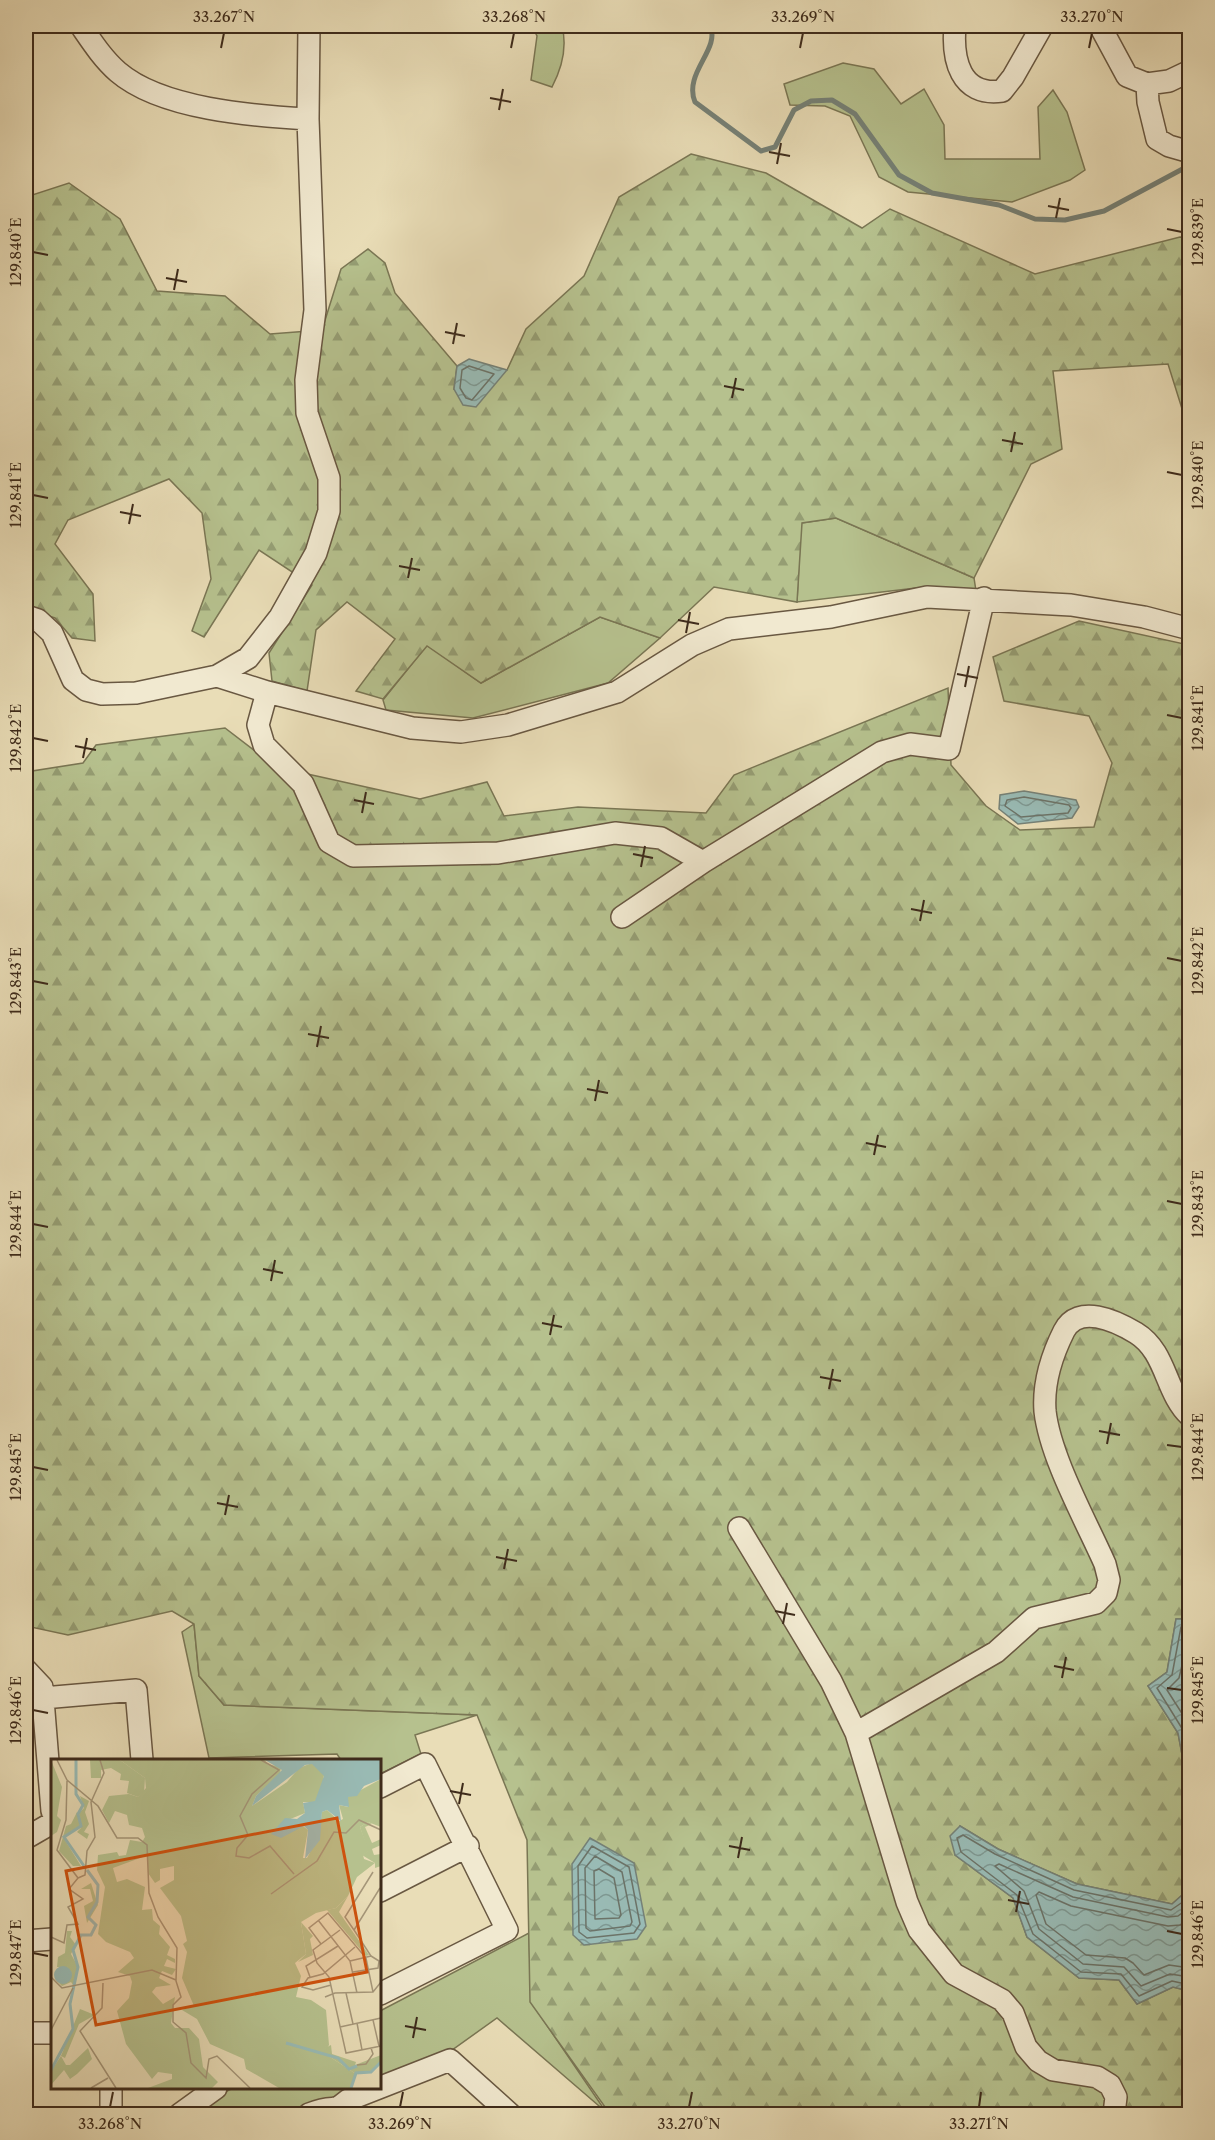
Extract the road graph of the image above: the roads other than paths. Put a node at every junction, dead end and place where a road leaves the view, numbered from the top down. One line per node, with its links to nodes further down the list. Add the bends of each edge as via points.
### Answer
1 (81, 26): 8 (street, via 102,57 144,90 257,116)
2 (309, 26): 8 (street)
3 (955, 26): 4 (street, via 953,48 958,69 974,87 989,93 1002,91)
4 (1042, 26)
5 (1100, 26): 7 (street, via 1127,76)
6 (1190, 71): 7 (street, via 1169,81)
7 (1147, 84): 9 (street, via 1157,139)
8 (308, 118): 13 (street, via 315,310 306,380 307,413 329,478 329,511 316,553 280,617 248,658)
9 (1190, 152)
10 (984, 598): 12 (street, via 1071,605); 14 (street, via 927,597 831,617 729,629 692,645 617,692 508,725 460,732 412,728); 15 (street, via 949,749 910,744 882,752)
11 (26, 616): 13 (street, via 38,620 52,633 73,680 86,690 102,694 136,693)
12 (1190, 629)
13 (217, 676): 14 (street)
14 (267, 692): 15 (street, via 258,725 264,745 303,784 330,842 353,856 498,853 615,832 661,838)
15 (703, 862): 16 (street)
16 (622, 918)
17 (1190, 1416): 21 (street, via 1179,1406 1157,1354 1138,1334 1103,1317 1081,1316 1066,1326 1051,1358 1045,1410 1058,1457 1106,1564 1106,1593 1096,1603 1034,1618 996,1652)
18 (739, 1528): 21 (street, via 831,1681)
19 (26, 1670): 20 (street, via 42,1688)
20 (43, 1698): 22 (street, via 136,1690); 24 (street)
21 (856, 1733): 43 (street, via 919,1930 954,1974 1002,2000 1013,2013 1026,2047 1038,2061 1053,2070 1096,2077 1110,2085 1116,2097)
22 (142, 1759)
23 (381, 1786): 27 (street, via 425,1764)
24 (51, 1798)
25 (51, 1824): 26 (street)
26 (26, 1838)
27 (467, 1847): 28 (street); 31 (street, via 507,1930)
28 (381, 1890)
29 (51, 1939): 30 (street)
30 (26, 1941)
31 (381, 1993)
32 (26, 2033): 33 (street)
33 (51, 2033)
34 (381, 2087): 42 (street, via 450,2060)
35 (111, 2089): 39 (street)
36 (211, 2089): 40 (street)
37 (376, 2089): 38 (street, via 348,2100)
38 (347, 2111): 41 (street, via 319,2110)
39 (111, 2115)
40 (180, 2115)
41 (309, 2115)
42 (510, 2115)
43 (1114, 2115)

